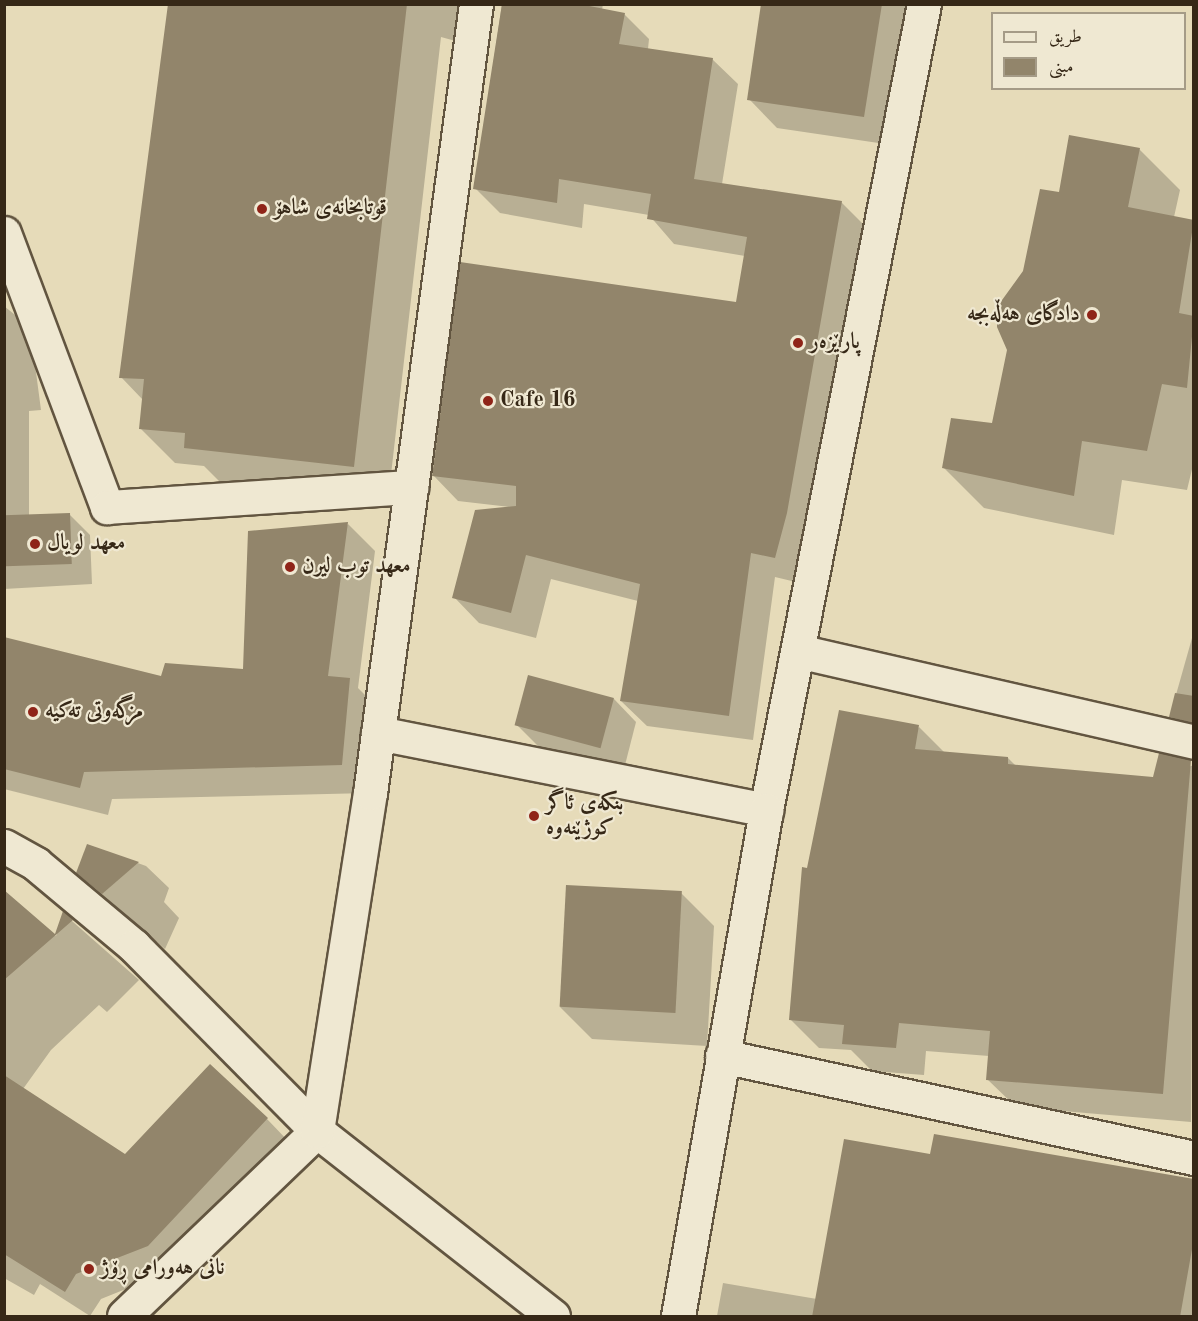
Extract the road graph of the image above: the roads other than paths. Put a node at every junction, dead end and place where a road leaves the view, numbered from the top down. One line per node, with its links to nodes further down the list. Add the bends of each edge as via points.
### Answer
1 (476, 4): 4 (street)
2 (924, 4): 5 (street)
3 (4, 233): 4 (street, via 107,507)
4 (411, 487): 6 (street)
5 (798, 651): 7 (street); 8 (street)
6 (378, 733): 8 (street); 11 (street)
7 (1194, 742)
8 (766, 810): 10 (street)
9 (4, 846): 11 (street, via 36,864 134,946)
10 (722, 1056): 12 (street); 15 (street)
11 (317, 1131): 13 (street); 14 (street)
12 (1194, 1158)
13 (124, 1317)
14 (553, 1317)
15 (678, 1317)

